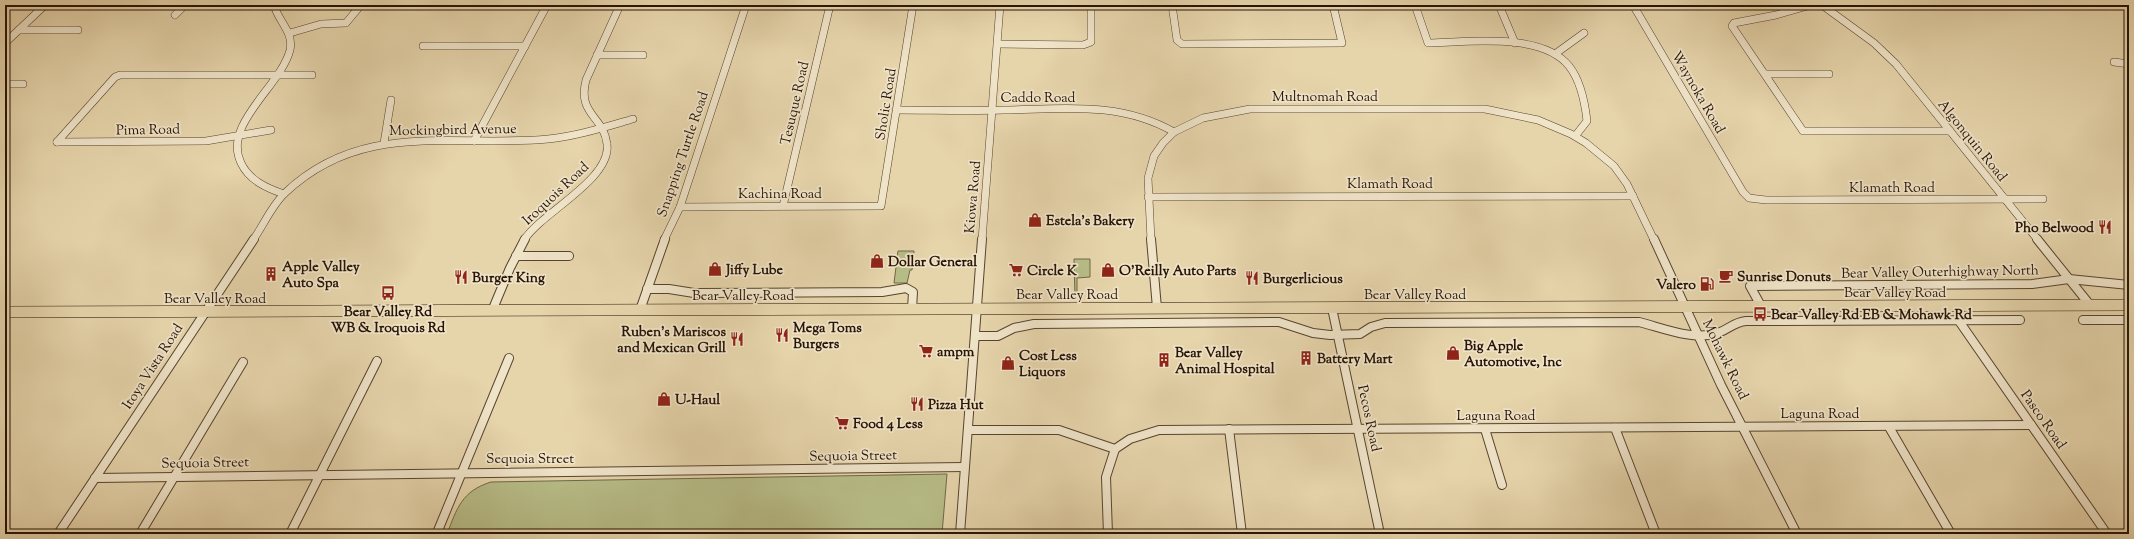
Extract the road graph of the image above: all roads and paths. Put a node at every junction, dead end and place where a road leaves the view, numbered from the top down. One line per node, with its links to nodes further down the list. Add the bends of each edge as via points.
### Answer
1 (45, 5): 20 (street)
2 (184, 5): 19 (street)
3 (274, 5): 22 (street, via 275,14)
4 (361, 5): 22 (street, via 346,23 321,24)
5 (547, 5): 28 (street)
6 (620, 5): 29 (street, Iroquois Road)
7 (746, 5): 60 (street, Snapping Turtle Road)
8 (830, 5): 58 (street, Tesuque Road)
9 (913, 5): 41 (street, Sholic Road)
10 (1000, 5): 26 (street, Kiowa Road)
11 (1091, 5): 26 (street, via 1091,42 1083,45)
12 (1172, 5): 13 (street, via 1177,40 1182,44 1342,43)
13 (1333, 5)
14 (1415, 5): 24 (street, via 1428,43)
15 (1500, 5): 24 (street)
16 (1633, 5): 52 (street, Waynoka Road)
17 (1810, 5): 34 (street, via 1734,23 1732,26)
18 (1822, 5): 46 (street, Algonquin Road, via 1869,38 1896,64)
19 (175, 15)
20 (19, 30): 21 (street); 25 (street)
21 (78, 30)
22 (290, 33): 36 (street, via 290,48)
23 (1584, 33): 30 (street)
24 (1515, 42): 30 (street, via 1536,46)
25 (5, 43)
26 (998, 44): 42 (street, Kiowa Road)
27 (423, 46): 28 (street)
28 (525, 46): 50 (street)
29 (597, 54): 31 (street); 44 (street, Iroquois Road, via 583,91 585,102)
30 (1555, 54): 48 (street, via 1569,66 1584,99 1587,121)
31 (643, 55)
32 (2114, 62): 33 (street)
33 (2129, 64)
34 (1766, 74): 35 (street); 46 (street, via 1803,131)
35 (1828, 74)
36 (279, 75): 37 (street); 49 (street, via 247,115); 49 (street, Pima Road, via 120,74 57,142 206,141)
37 (312, 75)
38 (5, 84): 39 (street)
39 (23, 84)
40 (391, 100): 51 (street)
41 (897, 110): 42 (street, Caddo Road); 59 (street, Sholic Road)
42 (993, 110): 47 (street, Caddo Road, via 1120,112 1143,117 1167,126); 73 (street, Kiowa Road)
43 (633, 119): 44 (street, Mockingbird Avenue)
44 (602, 128): 50 (street, Mockingbird Avenue, via 546,139); 61 (street, Iroquois Road, via 607,142 601,167 579,192 554,208 534,227)
45 (271, 130): 49 (street, Pima Road)
46 (1950, 131): 56 (street, Algonquin Road)
47 (1174, 132): 48 (street, Multnomah Road, via 1202,118 1232,110 1485,109 1517,113); 55 (street, Multnomah Road, via 1158,150 1149,171)
48 (1576, 135): 54 (street, Multnomah Road, via 1616,167)
49 (238, 136): 53 (street, via 236,153 240,164 254,180 268,189)
50 (474, 140): 51 (street, Mockingbird Avenue)
51 (384, 143): 53 (street, Mockingbird Avenue, via 330,161 301,179)
52 (1743, 192): 56 (street, Klamath Road, via 1756,200)
53 (284, 194): 77 (street, Itoya Vista Road)
54 (1633, 196): 55 (street, Klamath Road); 69 (street, Mohawk Road)
55 (1148, 197): 70 (street, Multnomah Road)
56 (2004, 199): 57 (street, Klamath Road); 63 (street, Algonquin Road)
57 (2043, 199)
58 (784, 206): 59 (street, Kachina Road); 60 (street, Kachina Road)
59 (881, 206)
60 (680, 207): 65 (street, Snapping Turtle Road, via 662,245)
61 (516, 256): 62 (street); 75 (street, Iroquois Road)
62 (569, 256)
63 (2069, 279): 64 (street, Bear Valley Outerhighway North); 66 (street, Algonquin Road); 68 (street, Bear Valley Outerhighway North, via 2032,284 1750,286)
64 (2129, 285)
65 (647, 289): 72 (street, via 694,293 882,292 906,288 913,292); 74 (street, Snapping Turtle Road)
66 (2090, 305): 67 (main road, Bear Valley Road); 68 (main road, Bear Valley Road)
67 (2129, 305)
68 (1761, 306): 69 (main road, Bear Valley Road)
69 (1686, 307): 71 (main road, Bear Valley Road); 83 (street, Mohawk Road)
70 (1157, 308): 71 (main road, Bear Valley Road); 73 (main road, Bear Valley Road)
71 (1332, 308): 82 (street, Pecos Road)
72 (912, 309): 73 (main road, Bear Valley Road); 74 (main road, Bear Valley Road)
73 (978, 309): 84 (street, Kiowa Road)
74 (640, 310): 75 (main road, Bear Valley Road)
75 (492, 311): 77 (main road, Bear Valley Road)
76 (5, 312): 77 (main road, Bear Valley Road)
77 (205, 312): 101 (street, Itoya Vista Road)
78 (2020, 320): 81 (street)
79 (2083, 320): 80 (street)
80 (2129, 320)
81 (1959, 321): 83 (street, via 1756,321 1732,324 1718,333); 88 (street, Pasco Road)
82 (1338, 335): 83 (street, via 1360,334 1371,327 1386,323 1639,322 1675,332); 84 (street, via 1313,333 1279,322 1262,322 1034,324 1014,328 998,336); 93 (street, Pecos Road)
83 (1698, 335): 89 (street, Mohawk Road)
84 (976, 336): 95 (street, Kiowa Road)
85 (509, 358): 98 (street)
86 (377, 361): 99 (street)
87 (243, 362): 100 (street)
88 (2031, 425): 90 (street, Laguna Road); 114 (street, Pasco Road)
89 (1744, 427): 90 (street, Laguna Road); 91 (street, Laguna Road); 112 (street, Mohawk Road)
90 (1888, 427): 113 (street)
91 (1615, 428): 94 (street, Laguna Road); 111 (street)
92 (1229, 429): 93 (street, Laguna Road); 96 (street, Laguna Road, via 1159,430 1130,439); 109 (street)
93 (1357, 429): 94 (street, Laguna Road); 110 (street, Pecos Road)
94 (1485, 429): 102 (street)
95 (968, 430): 96 (street, via 1059,430); 97 (street, Kiowa Road)
96 (1115, 449): 108 (street, via 1106,477)
97 (964, 467): 98 (street, Sequoia Street); 107 (street, Kiowa Road)
98 (462, 473): 99 (street, Sequoia Street); 103 (street)
99 (320, 475): 100 (street, Sequoia Street); 106 (street)
100 (174, 477): 101 (street, Sequoia Street); 105 (street)
101 (95, 478): 104 (street, Itoya Vista Road)
102 (1502, 485)
103 (437, 533)
104 (58, 534)
105 (140, 534)
106 (290, 534)
107 (960, 534)
108 (1108, 534)
109 (1242, 534)
110 (1380, 534)
111 (1656, 534)
112 (1797, 534)
113 (1951, 534)
114 (2107, 534)

